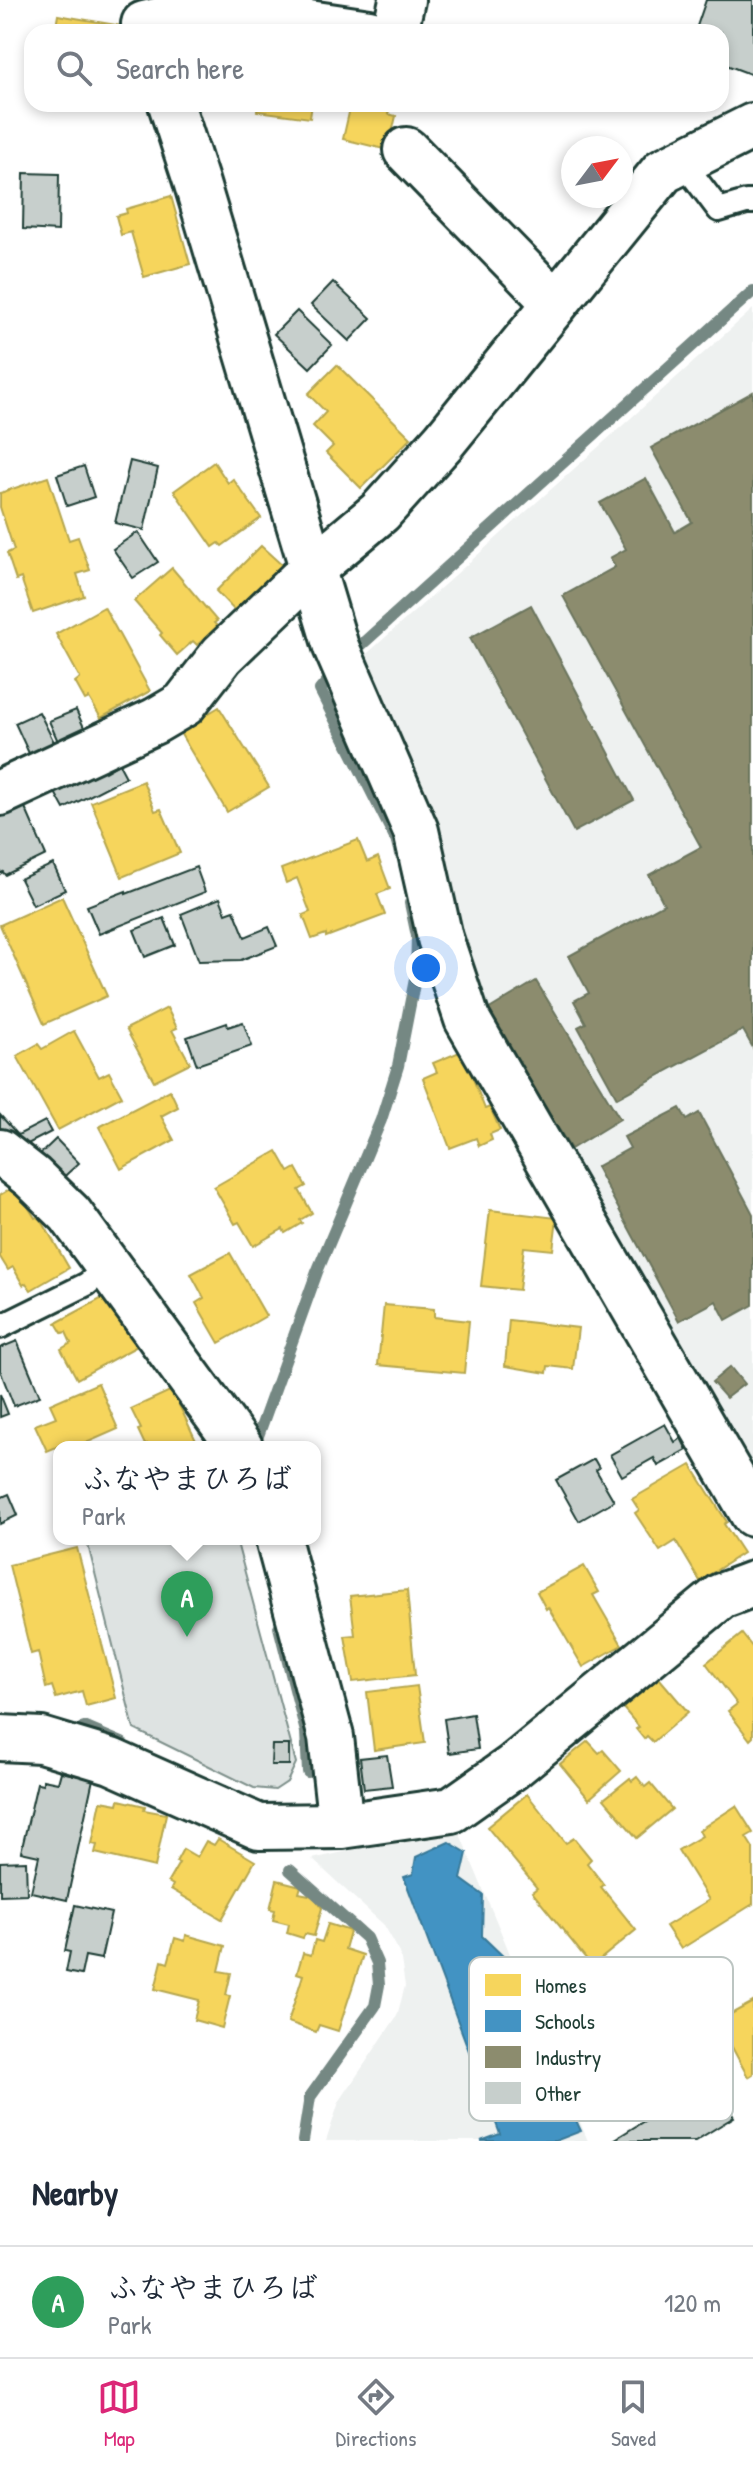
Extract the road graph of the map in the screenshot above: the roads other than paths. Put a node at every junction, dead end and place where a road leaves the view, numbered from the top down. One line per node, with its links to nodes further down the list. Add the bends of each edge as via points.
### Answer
1 (402, 0): 4 (street)
2 (143, 19): 3 (street, via 262,16)
3 (316, 24)
4 (397, 24)
5 (174, 112): 11 (street)
6 (753, 126): 8 (street)
7 (406, 150): 10 (street)
8 (682, 161): 9 (lane, via 719,210); 10 (street, via 663,171)
9 (753, 202)
10 (555, 303): 11 (street, via 380,512)
11 (312, 569): 12 (street, via 222,655 184,704); 17 (street, via 342,662 416,831 440,938 467,1019)
12 (0, 793)
13 (0, 1152): 14 (street, via 70,1214)
14 (109, 1266): 15 (lane, via 87,1284); 16 (street)
15 (0, 1327)
16 (236, 1441)
17 (753, 1514)
18 (280, 1545): 21 (street, via 331,1737)
19 (753, 1584): 21 (street, via 721,1596 513,1767 452,1810)
20 (0, 1738): 21 (street, via 41,1740 111,1761 259,1827)
21 (341, 1826)

